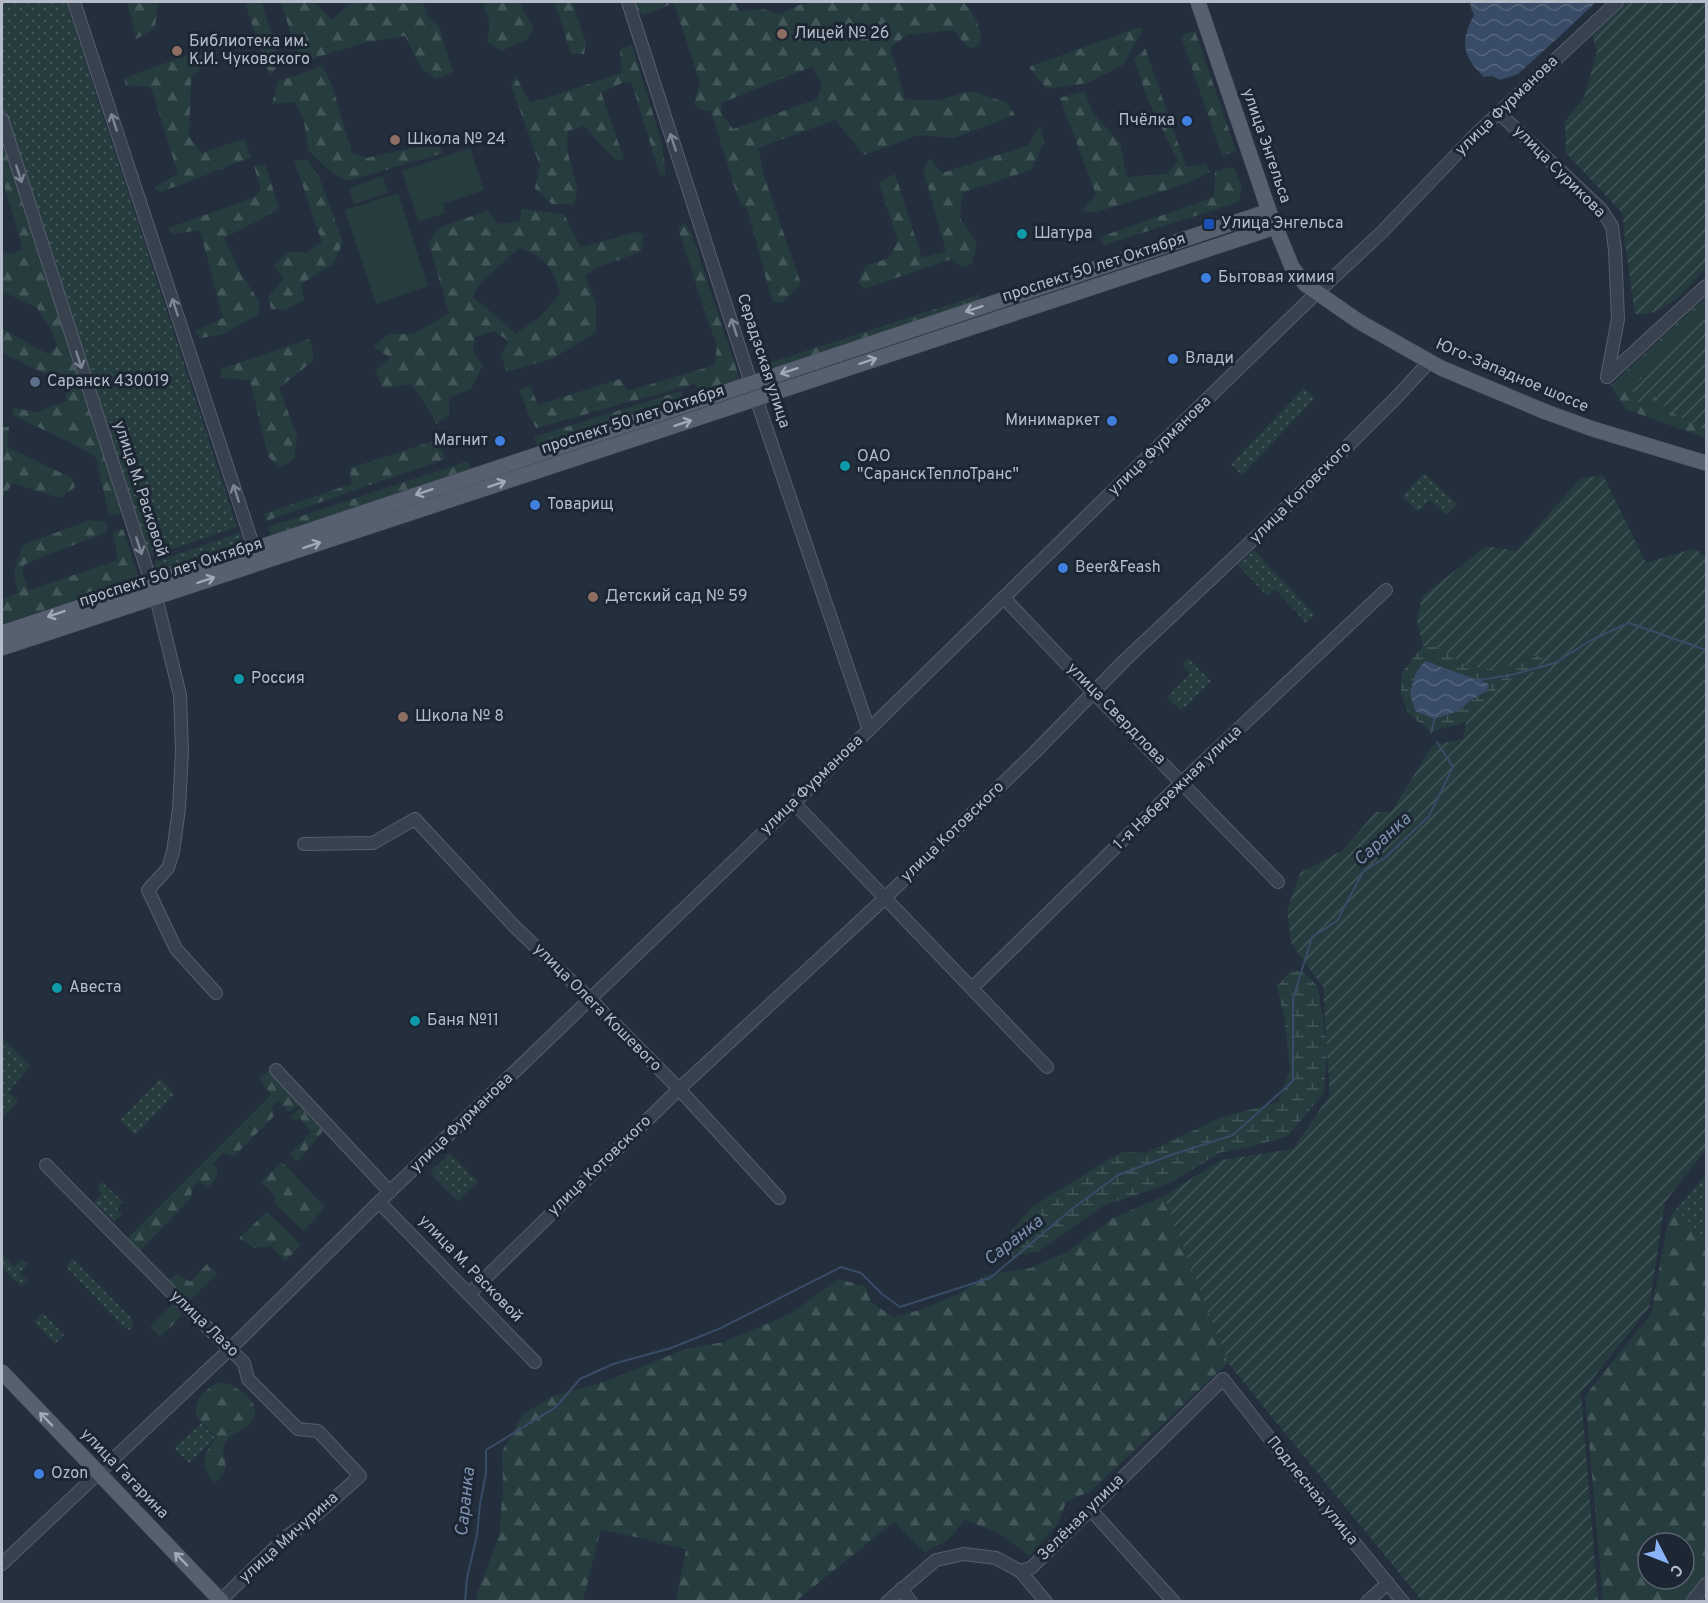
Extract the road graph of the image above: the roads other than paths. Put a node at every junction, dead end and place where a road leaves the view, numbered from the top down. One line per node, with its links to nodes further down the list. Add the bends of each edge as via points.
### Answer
1 (74, 2): 15 (street, one-way to 1)
2 (628, 2): 12 (street, Серадзская улица, one-way to 2)
3 (1198, 2): 7 (main road, улица Энгельса)
4 (1617, 2): 5 (street, улица Фурманова)
5 (1499, 113): 9 (street, улица Сурикова, via 1601,209 1612,226 1618,319 1607,377); 10 (street, улица Фурманова)
6 (2, 119): 16 (street, улица М. Расковой, one-way to 16)
7 (1269, 211): 8 (main road, улица Энгельса); 12 (main road, проспект 50 лет Октября, one-way to 12)
8 (1275, 227): 10 (main road, улица Энгельса, via 1292,267); 13 (main road, проспект 50 лет Октября, one-way to 8)
9 (1707, 286)
10 (1317, 293): 11 (main road, Юго-Западное шоссе); 18 (street, улица Фурманова)
11 (1429, 362): 14 (main road, Юго-Западное шоссе, via 1546,412); 21 (street, улица Котовского)
12 (752, 383): 13 (main road, Серадзская улица); 15 (main road, проспект 50 лет Октября, one-way to 15)
13 (756, 398): 15 (main road, проспект 50 лет Октября, one-way to 13); 22 (street, Серадзская улица)
14 (1707, 463)
15 (256, 556): 16 (main road, проспект 50 лет Октября)
16 (153, 590): 19 (main road, проспект 50 лет Октября, one-way to 19); 20 (main road, проспект 50 лет Октября); 29 (street, улица М. Расковой, via 180,695 182,751 173,852 168,868 148,890 176,949)
17 (1386, 590): 23 (street, 1-я Набережная улица)
18 (1004, 598): 21 (street, улица Свердлова); 22 (street, улица Фурманова)
19 (2, 633)
20 (2, 648)
21 (1094, 693): 23 (street, улица Свердлова); 27 (street, улица Котовского)
22 (869, 730): 24 (street, улица Фурманова)
23 (1182, 783): 26 (street, улица Свердлова); 28 (street, 1-я Набережная улица)
24 (794, 803): 27 (street); 30 (street, улица Фурманова)
25 (304, 844): 30 (street, улица Олега Кошевого, via 373,843 415,819 515,927)
26 (1278, 882)
27 (885, 898): 28 (street); 33 (street, улица Котовского)
28 (972, 988): 31 (street)
29 (216, 993)
30 (591, 1000): 33 (street, улица Олега Кошевого); 35 (street, улица Фурманова)
31 (1047, 1067)
32 (276, 1070): 35 (street)
33 (679, 1089): 36 (street, улица Олега Кошевого); 38 (street, улица Котовского)
34 (46, 1165): 39 (street, улица Лазо)
35 (390, 1192): 37 (street, улица Фурманова)
36 (779, 1198)
37 (379, 1202): 38 (street, улица М. Расковой); 39 (street, улица Фурманова)
38 (469, 1294): 40 (street, улица М. Расковой)
39 (230, 1349): 43 (street, улица Фурманова); 44 (street, улица Лазо, via 244,1363 248,1380 298,1429 318,1431)
40 (535, 1362)
41 (2, 1372): 43 (main road, улица Гагарина, one-way to 41)
42 (1223, 1380): 45 (street, Зелёная улица); 48 (street, Подлесная улица)
43 (98, 1473): 46 (street, улица Фурманова); 51 (main road, улица Гагарина, one-way to 43)
44 (360, 1476): 51 (street, улица Мичурина, via 287,1536)
45 (1090, 1509): 47 (street, Зелёная улица, via 1031,1568); 55 (street)
46 (2, 1564)
47 (1020, 1571): 50 (street, Зелёная улица, via 996,1558 964,1554 936,1560); 54 (street)
48 (1388, 1583): 56 (street); 57 (street, Подлесная улица)
49 (1707, 1584): 58 (street)
50 (901, 1590): 52 (street, Зелёная улица); 53 (street)
51 (221, 1601)
52 (887, 1602)
53 (911, 1602)
54 (1046, 1602)
55 (1174, 1602)
56 (1367, 1602)
57 (1403, 1602)
58 (1692, 1602)

